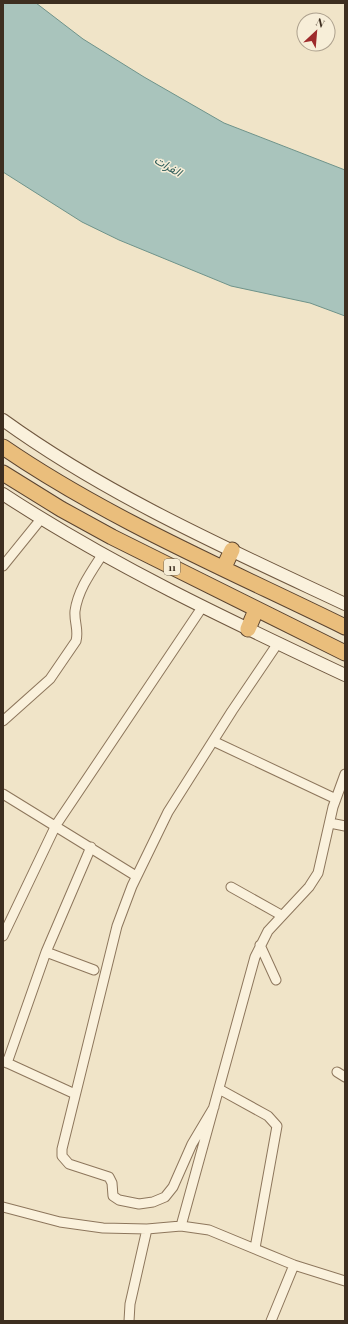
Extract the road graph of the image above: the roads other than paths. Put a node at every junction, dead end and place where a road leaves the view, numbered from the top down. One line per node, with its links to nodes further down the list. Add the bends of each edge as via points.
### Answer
1 (3, 420): 6 (main road, via 94,479)
2 (3, 446): 9 (highway, 11, via 72,490)
3 (3, 473): 12 (highway, 11, via 61,509)
4 (3, 494): 5 (main road)
5 (41, 519): 7 (main road); 8 (street)
6 (232, 550): 9 (highway); 10 (main road)
7 (102, 555): 11 (main road); 20 (street, via 77,602 76,641 50,679)
8 (3, 566)
9 (224, 568): 14 (highway, 11)
10 (345, 604)
11 (203, 606): 15 (main road); 26 (street)
12 (256, 610): 13 (highway, 11); 15 (highway)
13 (289, 626): 16 (highway); 18 (highway, 11)
14 (345, 627)
15 (248, 629): 17 (main road)
16 (345, 642)
17 (278, 644): 19 (main road); 21 (street)
18 (345, 653)
19 (345, 675)
20 (3, 721)
21 (213, 741): 24 (street); 29 (street, via 168,812)
22 (345, 774): 24 (street)
23 (3, 794): 26 (street)
24 (336, 799): 25 (street)
25 (330, 823): 27 (street); 31 (street, via 318,873 309,887)
26 (56, 825): 28 (street); 32 (street)
27 (345, 826)
28 (91, 847): 29 (street); 35 (street)
29 (136, 876): 42 (street, via 117,926)
30 (231, 887): 31 (street)
31 (281, 915): 34 (street)
32 (7, 916): 33 (street)
33 (3, 936)
34 (260, 945): 37 (street); 41 (street, via 246,984)
35 (46, 952): 36 (street); 38 (street)
36 (94, 970)
37 (276, 980)
38 (5, 1062): 42 (street)
39 (337, 1072): 40 (street)
40 (345, 1078)
41 (219, 1088): 43 (street); 47 (street, via 268,1116 277,1126)
42 (75, 1094): 43 (street, via 62,1149 63,1159 69,1164 106,1175 112,1183 112,1194 115,1198 132,1204 153,1202 170,1192 192,1144)
43 (214, 1107): 45 (street)
44 (3, 1207): 46 (street, via 82,1226)
45 (181, 1226): 46 (street); 47 (street, via 209,1230)
46 (147, 1229): 50 (street)
47 (255, 1248): 48 (street)
48 (294, 1265): 49 (street); 51 (street)
49 (345, 1281)
50 (128, 1319)
51 (271, 1321)

